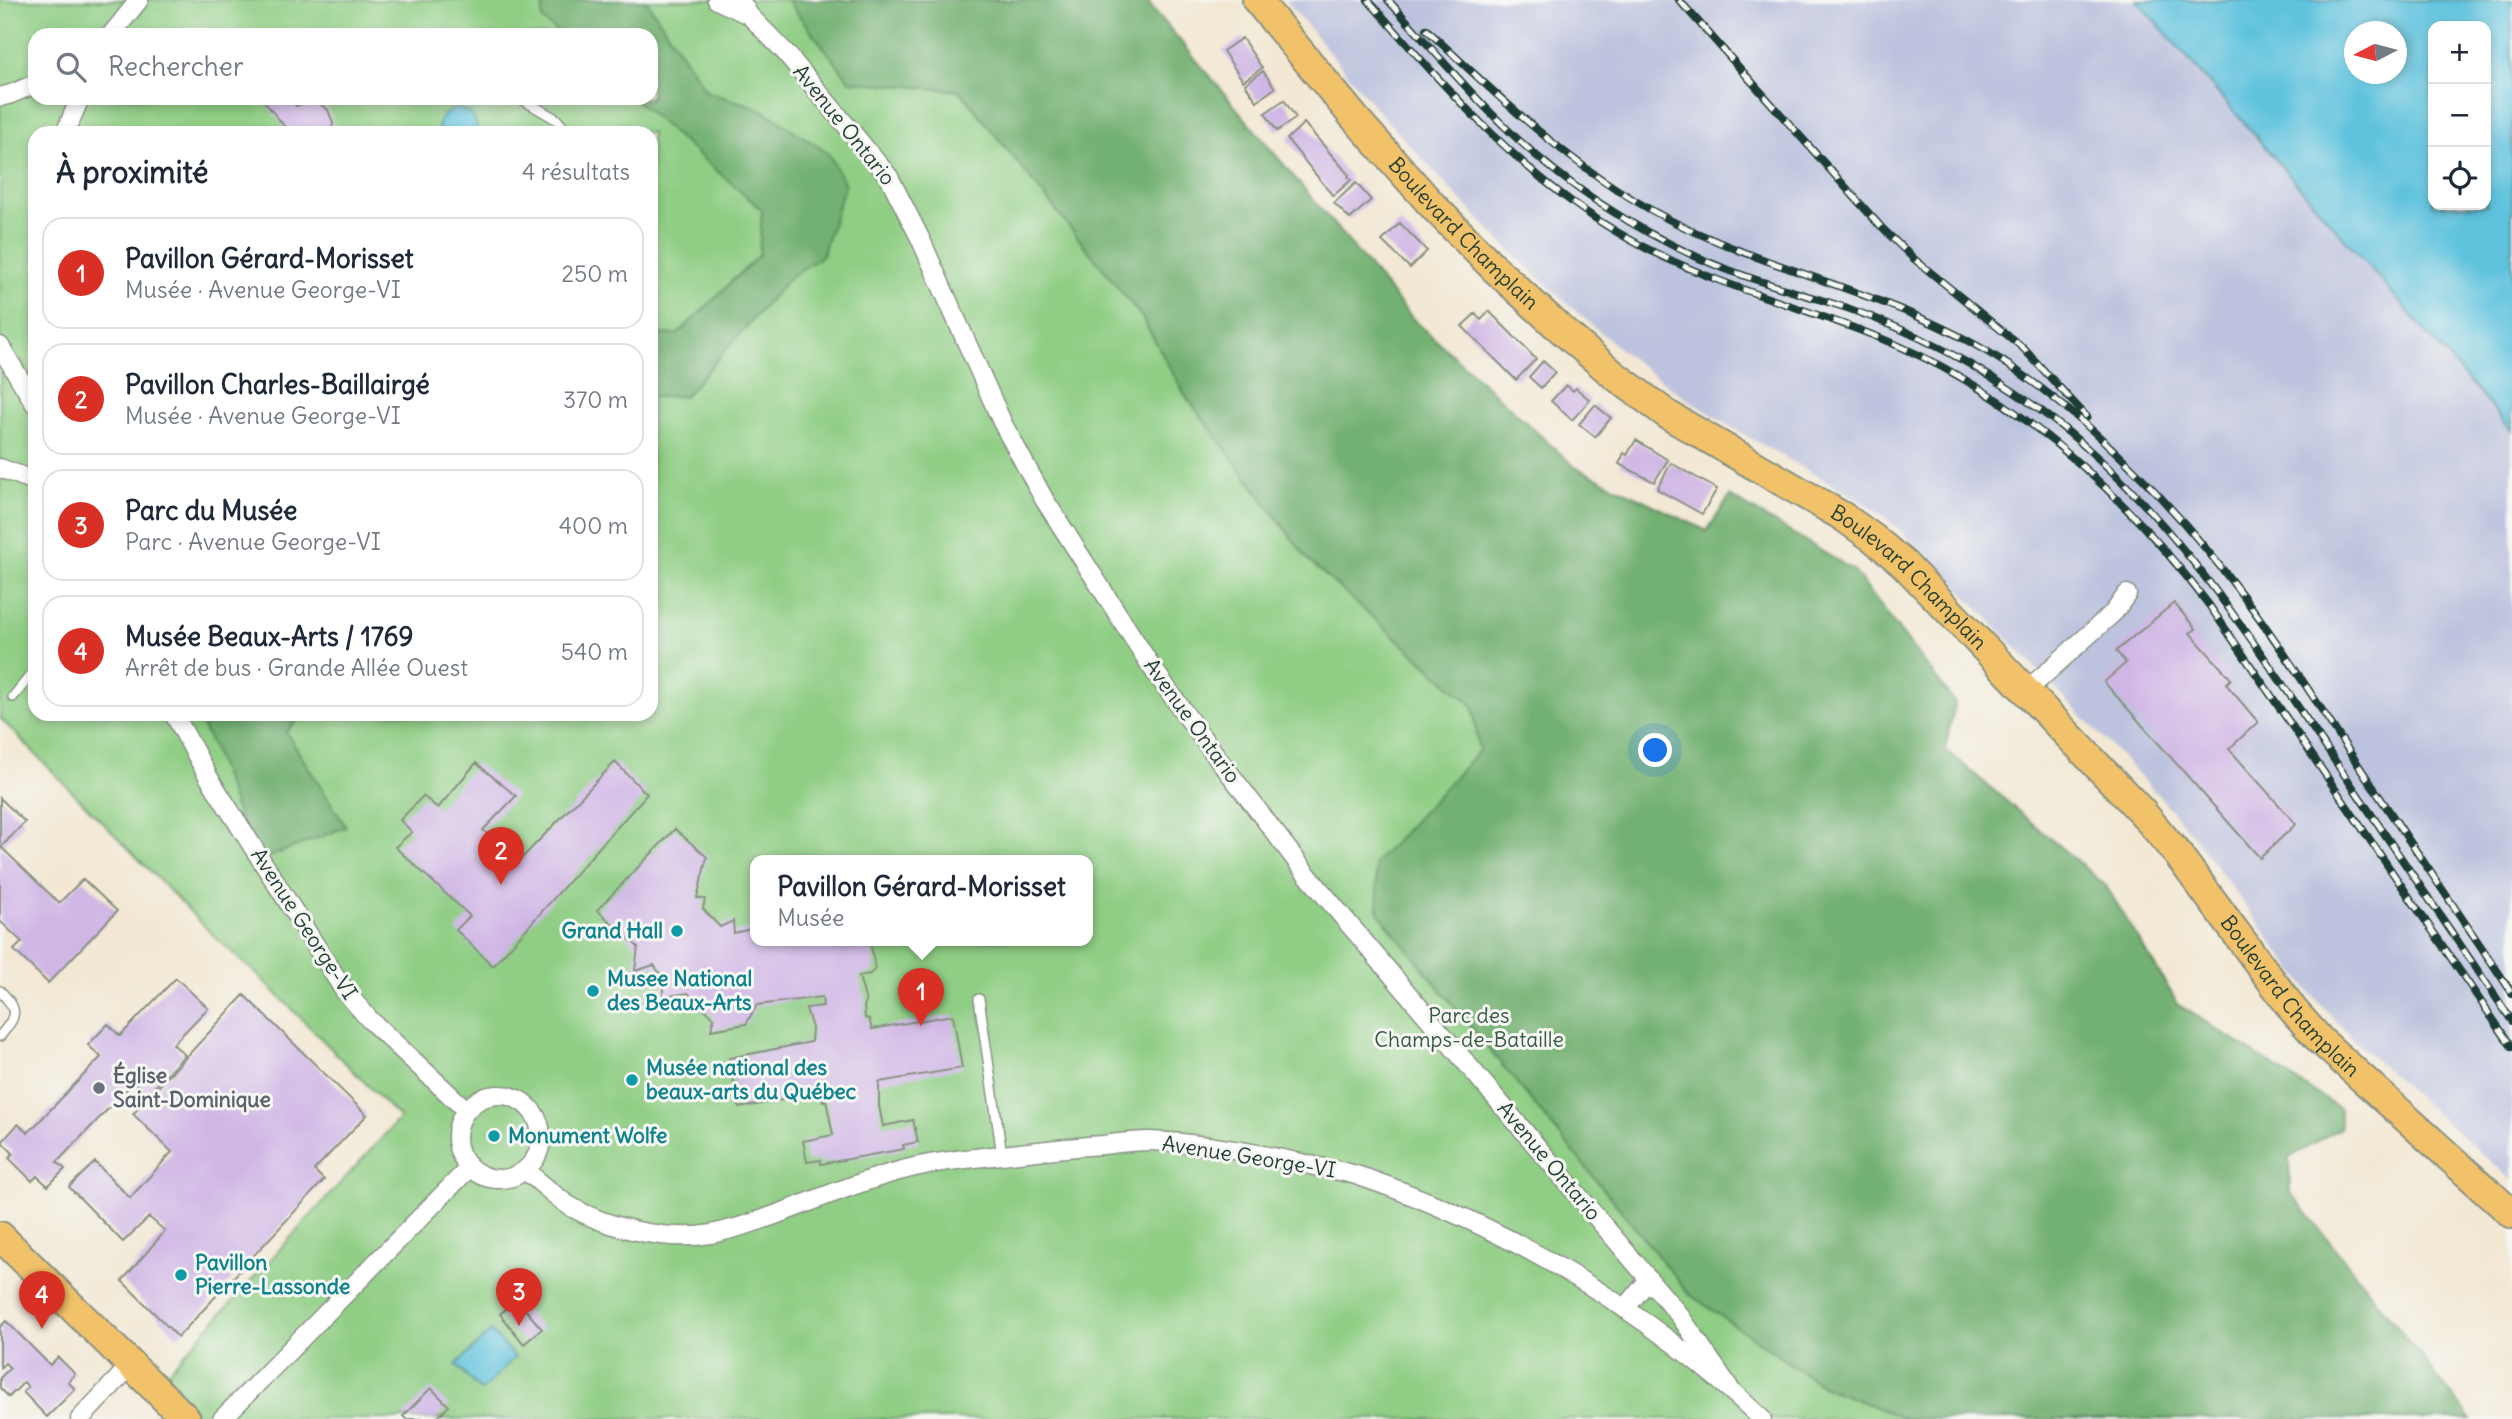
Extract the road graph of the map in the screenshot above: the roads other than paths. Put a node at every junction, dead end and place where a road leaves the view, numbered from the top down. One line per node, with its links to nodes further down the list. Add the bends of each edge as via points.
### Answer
1 (139, 0): 5 (street)
2 (717, 0): 4 (street, Avenue Ontario)
3 (1257, 0): 18 (main road, Boulevard Champlain, via 1432,205 1556,326 1668,415 1873,538 1942,602)
4 (744, 7): 30 (street, Avenue Ontario, via 889,177 1003,424 1045,499 1201,736 1305,872)
5 (117, 28)
6 (28, 87): 7 (street)
7 (0, 96)
8 (77, 105): 10 (street)
9 (532, 105): 11 (lane)
10 (68, 126)
11 (562, 126)
12 (0, 346): 13 (street)
13 (28, 386)
14 (0, 468): 15 (street)
15 (28, 478)
16 (2127, 594): 18 (street, via 2114,612)
17 (28, 679): 19 (lane)
18 (2025, 692): 28 (main road, Boulevard Champlain, via 2142,812 2320,1041)
19 (13, 697)
20 (178, 721): 24 (street, Avenue George-VI, via 344,990)
21 (0, 991): 23 (lane, via 15,1013)
22 (979, 999): 25 (lane)
23 (0, 1036)
24 (466, 1110): 26 (street, via 456,1140); 27 (street, via 492,1095 526,1104 539,1122 542,1141 537,1158)
25 (1002, 1155): 27 (street, Avenue George-VI, via 905,1169 708,1234 634,1231 602,1221 568,1204); 31 (street, Avenue George-VI, via 1149,1141 1255,1154 1359,1176 1504,1235)
26 (469, 1168): 27 (street, via 487,1179 507,1180); 36 (street)
27 (526, 1171)
28 (2512, 1214)
29 (0, 1237): 32 (main road)
30 (1649, 1279): 31 (street); 33 (street, Avenue Ontario)
31 (1625, 1309): 33 (street, Avenue George-VI)
32 (130, 1366): 34 (street); 35 (main road)
33 (1729, 1387): 37 (street, Avenue George-VI)
34 (80, 1419)
35 (186, 1419)
36 (222, 1419)
37 (1762, 1419)

